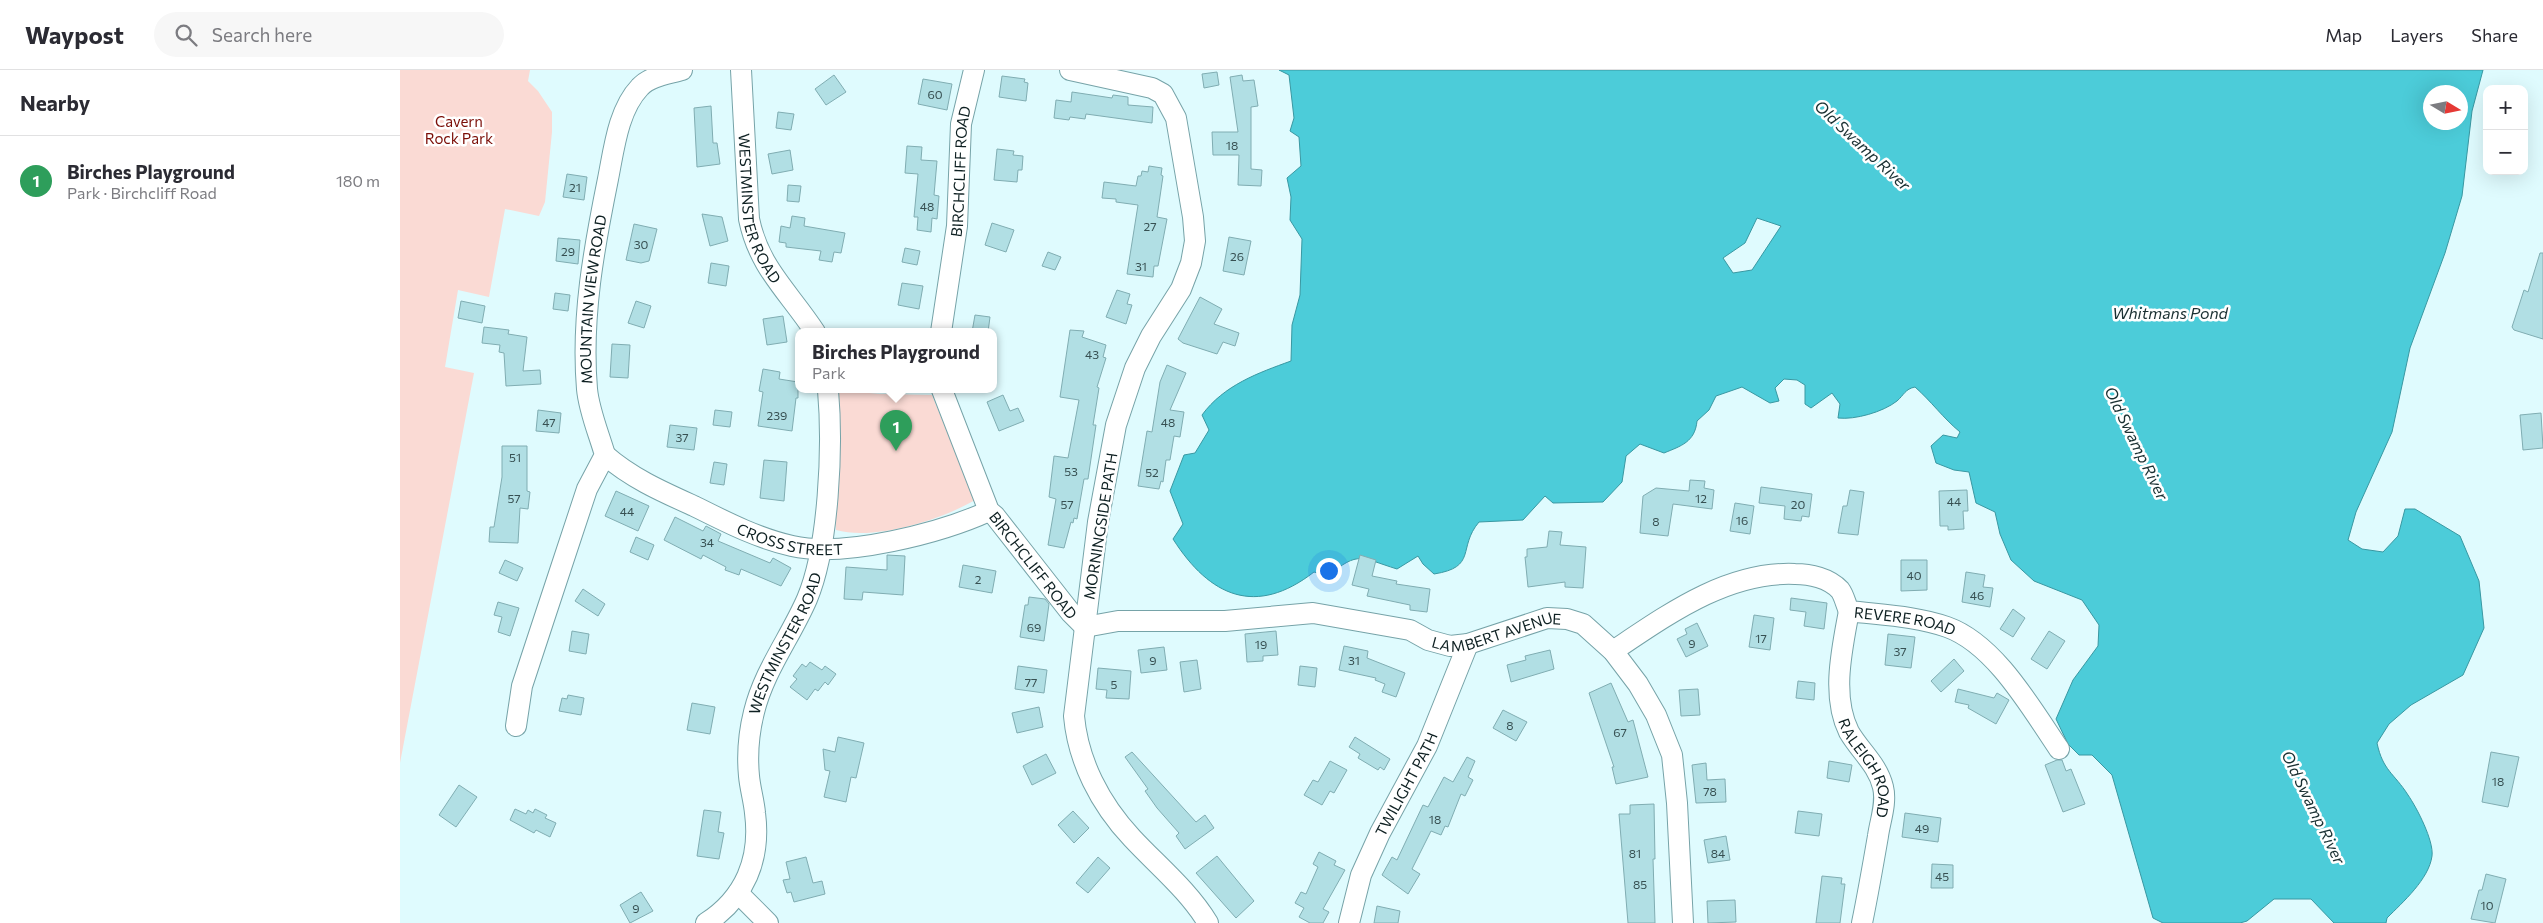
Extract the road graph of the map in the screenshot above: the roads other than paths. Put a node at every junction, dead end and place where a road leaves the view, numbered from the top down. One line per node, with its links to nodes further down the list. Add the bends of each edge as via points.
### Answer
1 (682, 70): 9 (street, MOUNTAIN VIEW ROAD, via 641,85 624,113 615,143 590,277 586,331 587,391)
2 (741, 70): 5 (street, WESTMINSTER ROAD, via 749,220 754,242 771,274)
3 (974, 70): 6 (street, BIRCHCLIFF ROAD, via 961,124 957,226)
4 (1070, 70): 13 (street, MORNINGSIDE PATH, via 1152,88 1163,94 1170,104 1176,118 1193,217 1194,252 1181,289 1135,368 1116,425 1098,522)
5 (812, 328)
6 (942, 328)
7 (828, 393): 11 (street, WESTMINSTER ROAD, via 831,437)
8 (943, 393): 10 (street, BIRCHCLIFF ROAD)
9 (605, 455): 11 (street, CROSS STREET, via 653,487 748,533); 16 (street, via 587,489 522,686)
10 (989, 511): 11 (street, CROSS STREET, via 938,532); 13 (street, BIRCHCLIFF ROAD)
11 (820, 550): 18 (street, WESTMINSTER ROAD, via 807,599 766,677 753,714 749,776 756,847 748,878)
12 (1849, 612): 15 (street, REVERE ROAD, via 1841,591 1826,580 1806,574 1754,576 1672,612); 17 (street, REVERE ROAD, via 1922,620 1962,634 2016,686); 24 (street, RALEIGH ROAD, via 1841,653 1842,715 1850,733 1876,767 1883,788 1883,809)
13 (1085, 627): 14 (street, LAMBERT AVENUE, via 1118,621 1225,621 1313,613 1410,630 1428,640 1450,646); 21 (street, MORNINGSIDE PATH, via 1074,716 1081,757 1102,799 1130,836 1193,901)
14 (1468, 644): 15 (street, LAMBERT AVENUE, via 1547,618 1583,624); 22 (street, TWILIGHT PATH, via 1427,746 1361,875)
15 (1612, 651): 23 (street, LAMBERT AVENUE, via 1638,684 1656,715 1672,755)
16 (516, 726)
17 (2059, 749)
18 (738, 893): 19 (street, WESTMINSTER ROAD, via 724,911); 20 (street)
19 (706, 923)
20 (768, 923)
21 (1208, 923)
22 (1349, 923)
23 (1683, 923)
24 (1862, 923)

